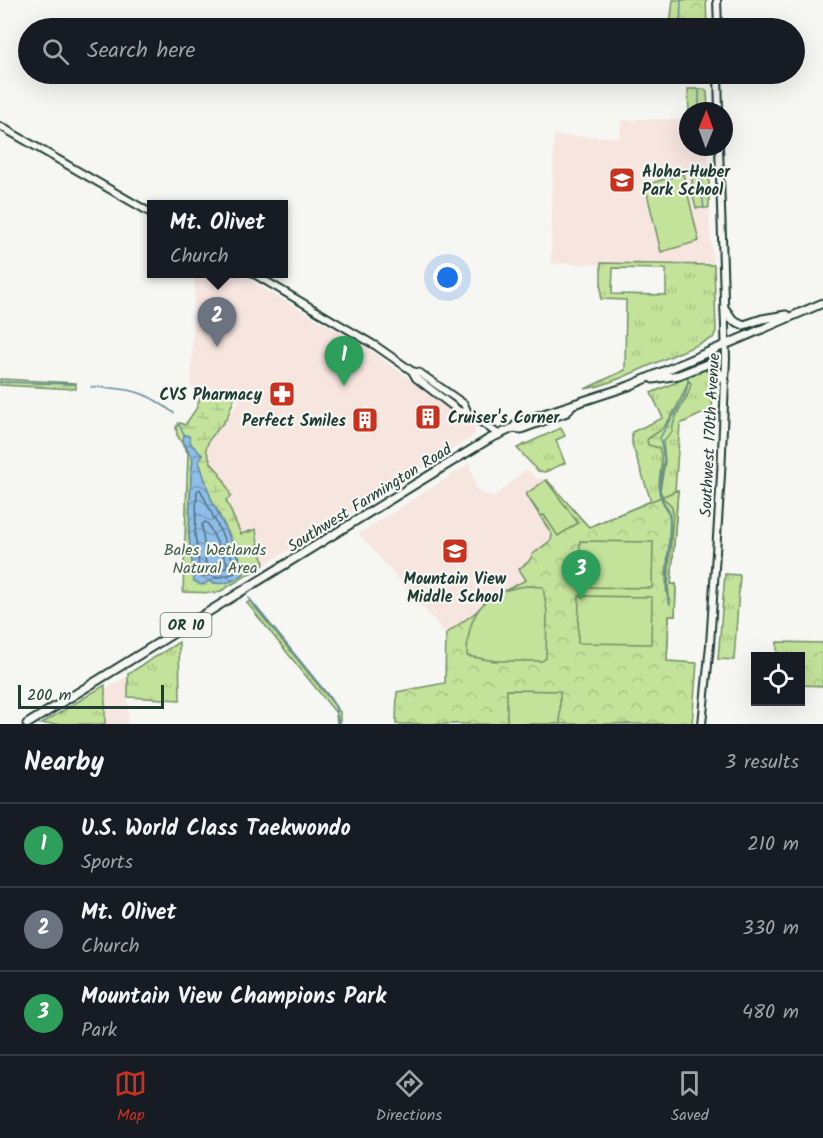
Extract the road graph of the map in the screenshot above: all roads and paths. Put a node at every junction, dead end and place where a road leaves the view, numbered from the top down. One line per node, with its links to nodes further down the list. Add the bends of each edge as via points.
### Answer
1 (717, 0): 2 (main road)
2 (718, 18)
3 (718, 84): 4 (main road)
4 (719, 102)
5 (0, 126): 7 (main road)
6 (719, 156): 10 (main road, Southwest 170th Avenue)
7 (147, 211)
8 (262, 278): 15 (main road, via 420,373 465,404 468,413)
9 (823, 303): 11 (main road, Southwest Farmington Road / OR 10)
10 (725, 309): 11 (main road, via 733,320 744,325); 12 (main road, Southwest 170th Avenue)
11 (797, 314): 12 (main road, Southwest Farmington Road / OR 10)
12 (726, 345): 13 (main road, Southwest 170th Avenue); 14 (main road, Southwest Farmington Road / OR 10)
13 (725, 381): 14 (main road, via 715,367 707,364 679,375); 17 (main road, Southwest 170th Avenue)
14 (639, 382): 15 (main road, Southwest Farmington Road / OR 10, via 528,418)
15 (498, 434): 16 (main road, Southwest Farmington Road / OR 10)
16 (27, 724)
17 (702, 724)

